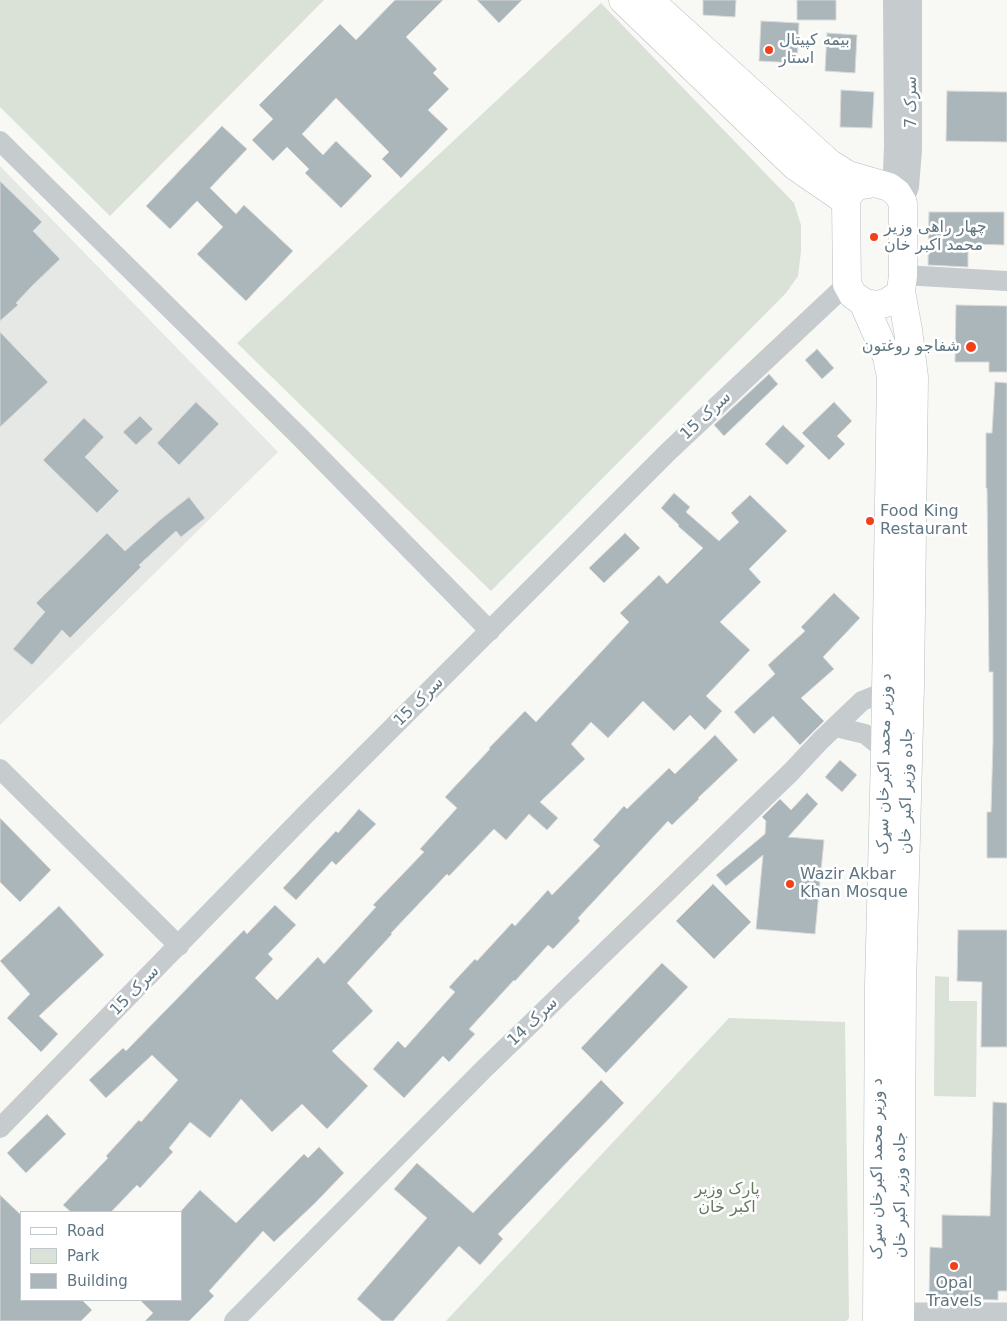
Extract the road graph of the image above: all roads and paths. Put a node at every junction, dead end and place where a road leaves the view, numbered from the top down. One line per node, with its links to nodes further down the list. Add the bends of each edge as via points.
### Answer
1 (893, 0): 5 (street, سرک 7, via 894,146)
2 (912, 0): 5 (street, سرک 7, via 909,187)
3 (642, 3): 5 (main road, via 829,163 848,175); 6 (main road, via 795,166)
4 (0, 141): 10 (street, via 300,436)
5 (889, 191): 6 (main road, via 856,186 848,194); 8 (main road, جاده وزیر اکبر خان)
6 (846, 202): 9 (main road)
7 (1007, 281): 8 (street)
8 (902, 283): 9 (main road, via 897,296 886,303 875,305); 18 (main road, جاده وزیر اکبر خان, via 914,377 910,667 902,985)
9 (855, 293): 10 (street, سرک 15, via 669,451); 11 (main road, د وزیر محمد اکبرخان سړک, via 887,357 891,377)
10 (490, 631): 15 (street, سرک 15)
11 (887, 691): 12 (street, سرک 14, via 862,701); 13 (main road, د وزیر محمد اکبرخان سړک)
12 (836, 727): 13 (street, via 865,734); 19 (street, سرک 14, via 484,1069)
13 (885, 750): 18 (main road, د وزیر محمد اکبرخان سړک, via 879,985)
14 (0, 769): 15 (street)
15 (178, 946): 16 (street, سرک 15)
16 (0, 1128)
17 (1007, 1315): 18 (street, via 916,1315)
18 (885, 1320)
19 (234, 1321)

